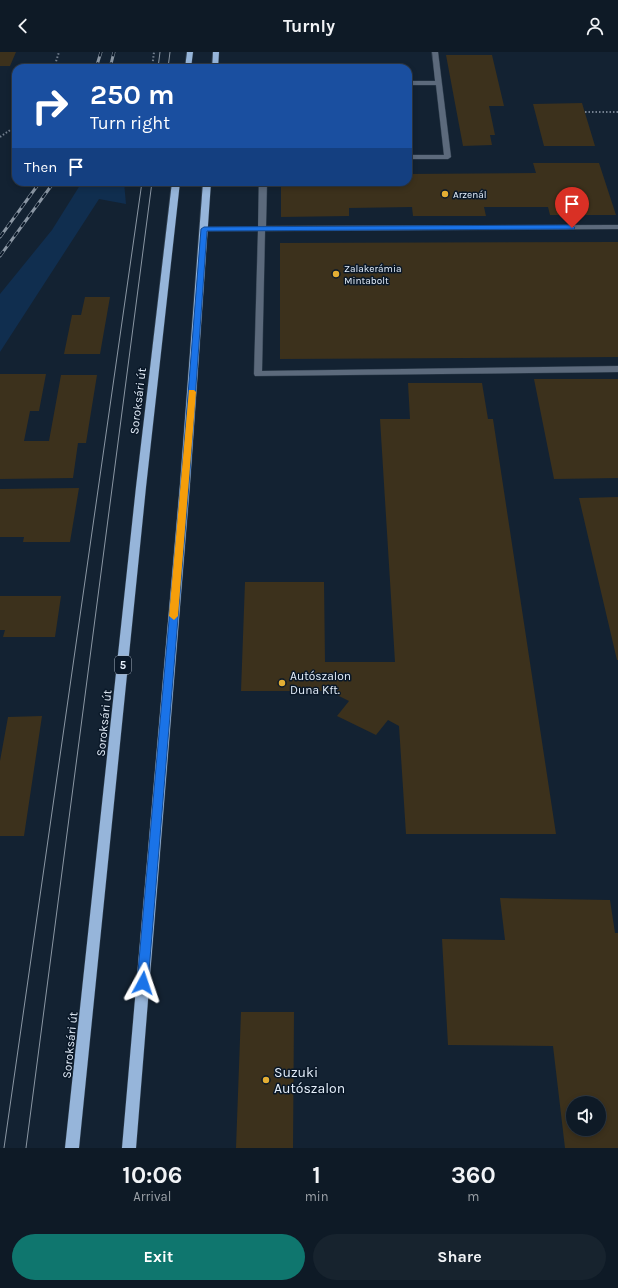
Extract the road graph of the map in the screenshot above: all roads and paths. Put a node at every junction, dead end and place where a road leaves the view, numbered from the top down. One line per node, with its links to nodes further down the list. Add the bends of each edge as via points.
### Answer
1 (59, 52): 6 (path)
2 (154, 52): 7 (path)
3 (190, 52): 8 (main road)
4 (216, 52): 9 (main road)
5 (435, 52): 11 (lane)
6 (55, 64)
7 (152, 64)
8 (188, 64)
9 (214, 64)
10 (412, 83): 11 (lane)
11 (438, 83): 16 (lane, via 448,157)
12 (585, 112): 13 (path)
13 (618, 112)
14 (12, 129): 15 (path)
15 (0, 137)
16 (412, 157)
17 (176, 186): 24 (main road, Soroksári út / 5, via 141,487)
18 (207, 186): 21 (main road)
19 (263, 186): 22 (lane)
20 (618, 227): 22 (lane)
21 (204, 229): 22 (lane); 25 (main road)
22 (261, 229): 23 (lane, via 258,374)
23 (618, 369)
24 (72, 1148)
25 (129, 1148)

